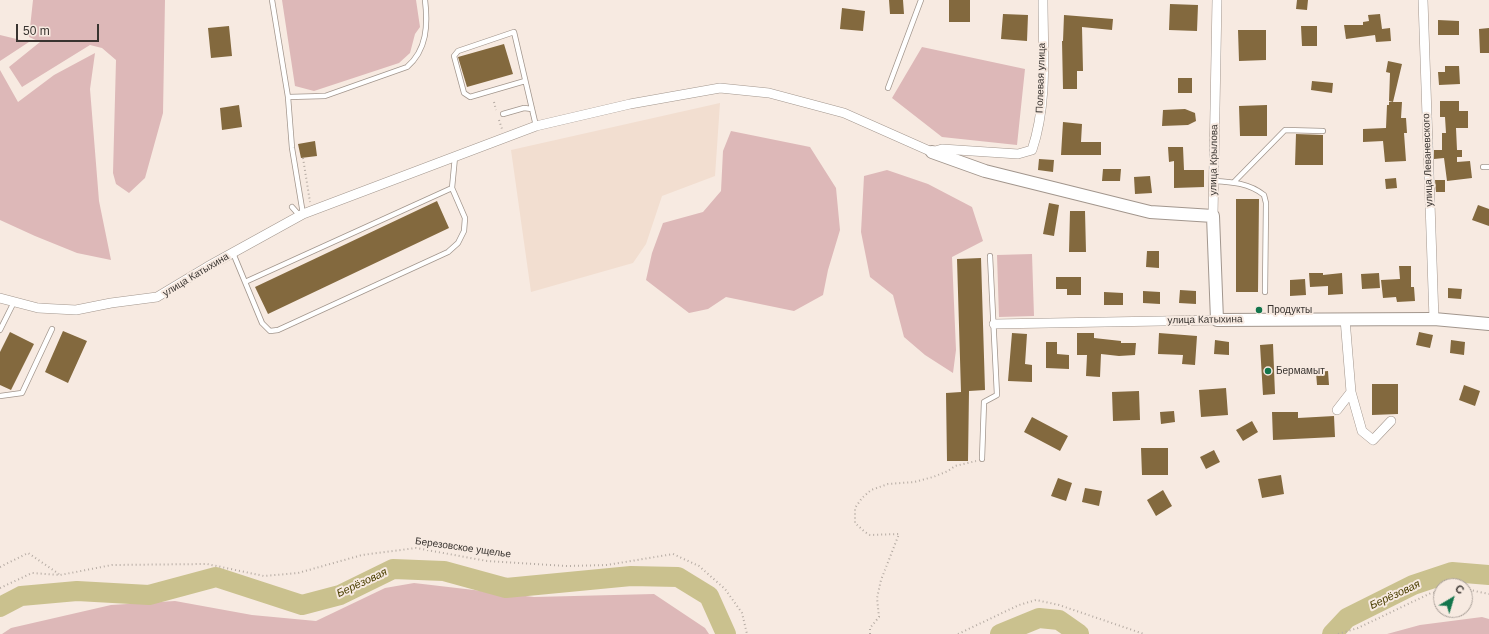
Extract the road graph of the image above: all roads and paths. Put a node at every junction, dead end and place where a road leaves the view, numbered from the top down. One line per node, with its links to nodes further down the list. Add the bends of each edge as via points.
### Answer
1 (272, 0): 9 (lane)
2 (425, 0): 9 (lane, via 426,28 423,46 407,68 325,96)
3 (921, 0): 8 (lane)
4 (1043, 0): 14 (street, Полевая улица, via 1042,106 1032,150 1018,154 942,149)
5 (1216, 0): 19 (street, улица Крылова)
6 (1423, 0): 31 (street, улица Леваневского)
7 (525, 81): 7 (lane, via 514,32 458,51 454,56 464,93 470,97); 10 (lane)
8 (888, 88)
9 (288, 97): 23 (lane, via 292,148)
10 (532, 109): 11 (lane, via 524,108); 12 (lane)
11 (503, 114)
12 (536, 126): 14 (street, улица Катыхина, via 630,104 720,88 769,93 844,113); 15 (street, улица Катыхина)
13 (1323, 131): 20 (lane, via 1285,130)
14 (932, 152): 24 (street, via 985,171 1150,212)
15 (455, 157): 21 (lane); 23 (street, улица Катыхина)
16 (304, 158): 23 (path)
17 (1483, 167): 18 (lane)
18 (1489, 167)
19 (1214, 181): 20 (lane); 24 (street, улица Крылова)
20 (1234, 182): 28 (lane, via 1258,190 1264,195)
21 (452, 188): 27 (lane); 27 (lane, via 465,218 464,231 458,243 448,252 285,327 270,331 262,323)
22 (292, 206): 23 (lane)
23 (305, 214): 25 (street, улица Катыхина)
24 (1213, 216): 32 (street, улица Крылова)
25 (232, 253): 27 (lane); 30 (street, улица Катыхина, via 157,297 76,310 38,308)
26 (990, 256): 34 (lane)
27 (245, 282)
28 (1265, 292)
29 (0, 298): 30 (street, улица Катыхина)
30 (14, 302): 37 (lane)
31 (1434, 319): 33 (street, улица Катыхина); 35 (street, улица Катыхина)
32 (1217, 320): 33 (street, улица Катыхина); 34 (street, улица Катыхина)
33 (1345, 320): 38 (street)
34 (994, 324): 42 (lane, via 997,395 984,402)
35 (1489, 324)
36 (52, 329): 39 (lane, via 22,393)
37 (0, 330)
38 (1351, 392): 40 (street); 41 (street, via 1362,430 1373,440)
39 (0, 396)
40 (1337, 410)
41 (1391, 421)
42 (982, 459): 50 (path, via 955,466 934,477 888,484 871,490 854,508 855,523 870,535 899,534 881,580 878,598 879,617 870,628)
43 (0, 567): 44 (path, via 28,553)
44 (60, 575): 45 (path, Березовское ущелье, via 32,573); 49 (path, Березовское ущелье, via 112,565 207,564 264,576 298,573 362,555 416,548 488,561 567,566 607,565 673,554 699,566 725,589 742,613)
45 (0, 588)
46 (1473, 591): 48 (path)
47 (1433, 593): 53 (path, via 1358,628)
48 (1489, 594)
49 (747, 634)
50 (870, 634)
51 (958, 634): 52 (path, via 1019,605 1036,600 1059,605)
52 (1144, 634)
53 (1338, 634)

